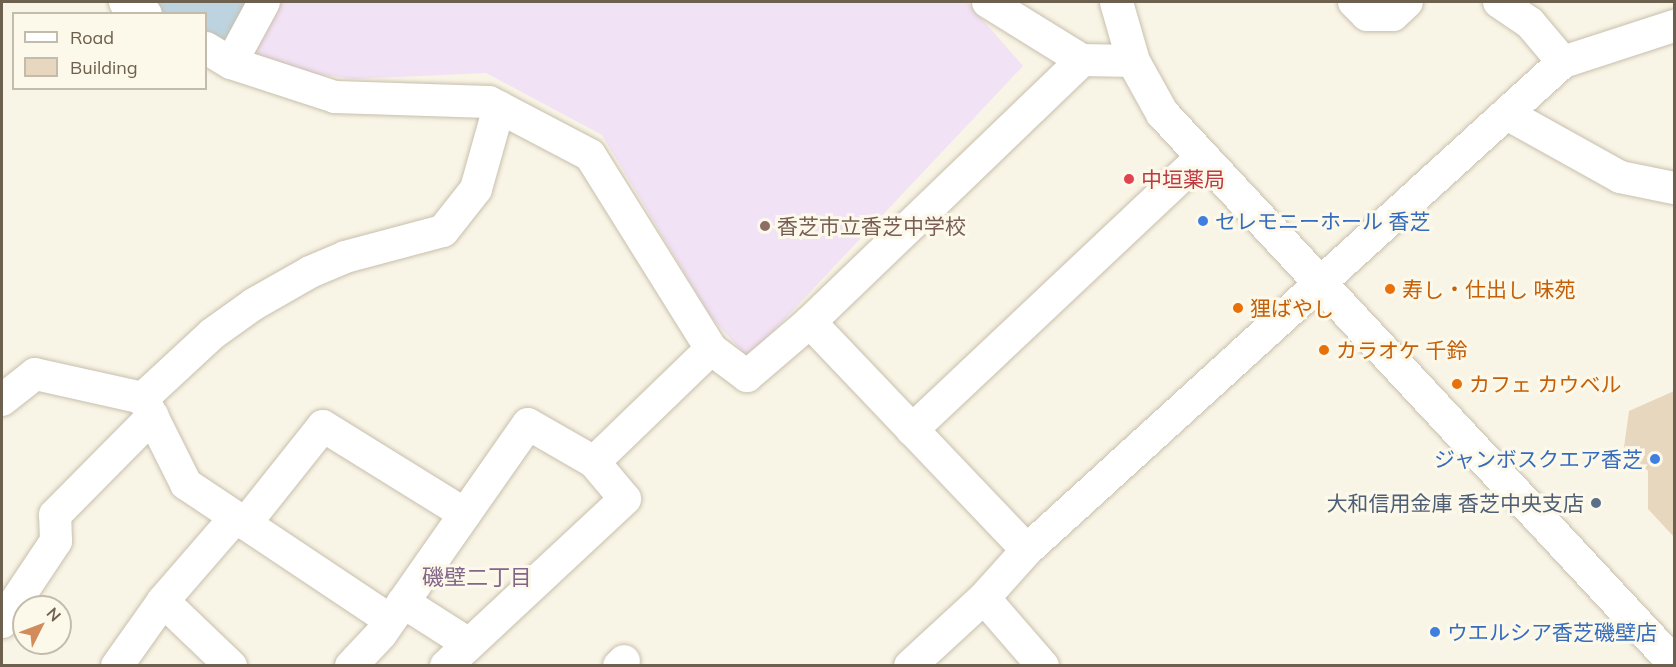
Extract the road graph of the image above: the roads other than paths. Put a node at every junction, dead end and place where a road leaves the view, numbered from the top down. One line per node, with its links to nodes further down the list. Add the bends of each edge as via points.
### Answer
1 (125, 2): 8 (street)
2 (264, 2): 10 (street)
3 (988, 2): 11 (street)
4 (1116, 2): 12 (street)
5 (1354, 2): 6 (street, via 1367,15 1393,15)
6 (1407, 2)
7 (1499, 2): 13 (street, via 1530,23)
8 (142, 12)
9 (1674, 26): 13 (street)
10 (218, 56): 14 (street, via 335,96 489,102)
11 (1082, 60): 12 (street); 19 (street)
12 (1133, 61): 16 (street, via 1162,113)
13 (1563, 62): 15 (street)
14 (499, 107): 20 (street, via 590,155); 22 (street, via 476,189 443,231 345,258 310,272 254,304 212,334)
15 (1507, 114): 17 (street, via 1620,177); 18 (street)
16 (1202, 157): 18 (street); 23 (street)
17 (1674, 188)
18 (1321, 284): 27 (street); 33 (street)
19 (810, 322): 20 (street, via 747,376); 23 (street)
20 (711, 349): 24 (street)
21 (2, 399): 22 (street, via 35,374)
22 (148, 407): 26 (street, via 186,484); 31 (street, via 55,515 56,541)
23 (912, 430): 27 (street)
24 (594, 462): 25 (street, via 528,424); 32 (street, via 625,499)
25 (465, 514): 26 (street, via 323,426); 30 (street)
26 (240, 521): 29 (street); 30 (street)
27 (1027, 550): 28 (street)
28 (984, 598): 38 (street); 39 (street)
29 (163, 601): 34 (street); 35 (street)
30 (397, 611): 32 (street); 36 (street)
31 (2, 622)
32 (468, 644): 37 (street)
33 (1674, 663)
34 (117, 666)
35 (231, 666)
36 (351, 666)
37 (446, 666)
38 (910, 666)
39 (1043, 666)

